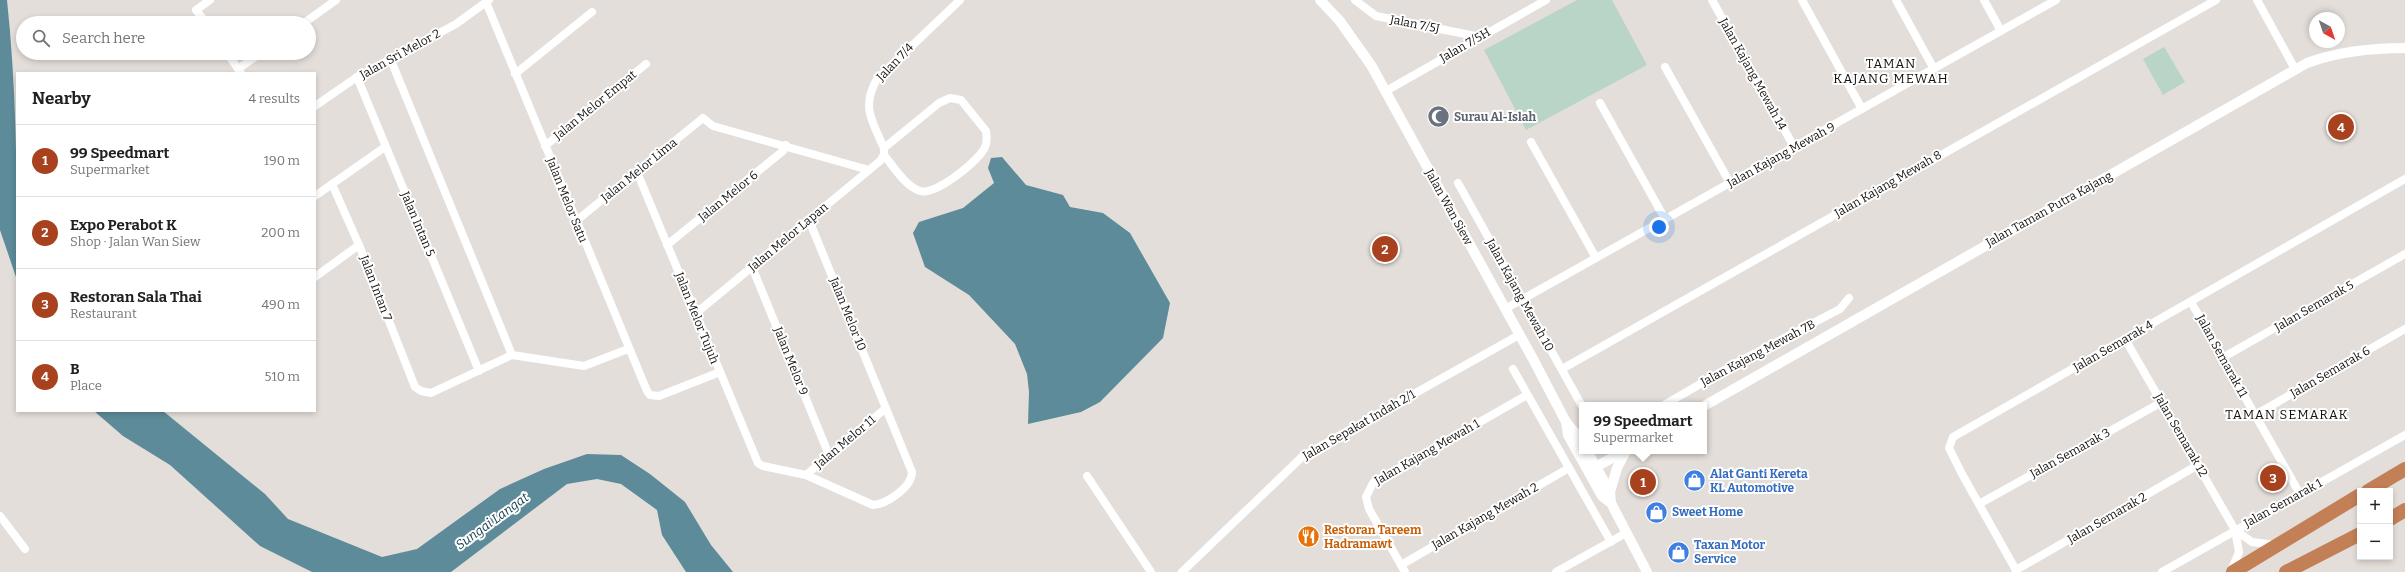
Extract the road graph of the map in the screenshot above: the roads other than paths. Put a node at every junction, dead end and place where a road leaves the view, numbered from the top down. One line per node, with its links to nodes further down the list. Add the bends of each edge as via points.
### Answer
1 (210, 0): 16 (street, via 196,10)
2 (336, 0): 17 (street)
3 (960, 0): 40 (street, Jalan 7/4, via 882,74 869,92 867,108)
4 (1320, 0): 31 (street, Jalan Wan Siew, via 1356,42)
5 (1355, 0): 19 (street, Jalan 7/5J, via 1376,16)
6 (1546, 0): 19 (street, Jalan 7/5H)
7 (1712, 0): 39 (street, Jalan Kajang Mewah 14)
8 (1802, 0): 34 (street)
9 (1896, 0): 26 (street)
10 (1984, 0): 18 (street)
11 (2056, 0): 18 (street, Jalan Kajang Mewah 9)
12 (2216, 0): 69 (street, Jalan Kajang Mewah 8)
13 (2257, 0): 27 (street)
14 (487, 1): 21 (street, Jalan Sri Melor 2, via 456,24); 29 (street, Jalan Melor Satu)
15 (592, 12): 29 (street)
16 (201, 16)
17 (314, 16)
18 (2001, 31): 26 (street, Jalan Kajang Mewah 9)
19 (1480, 37): 31 (street, Jalan 7/5H)
20 (2405, 48): 27 (street, Jalan Taman Putra Kajang, via 2384,48 2319,59)
21 (390, 58): 30 (street, Jalan Sri Melor 2); 66 (street)
22 (232, 60): 28 (street)
23 (253, 60): 28 (street)
24 (646, 64): 37 (street, Jalan Melor Empat)
25 (1665, 67): 45 (street)
26 (1934, 69): 34 (street, Jalan Kajang Mewah 9)
27 (2295, 69): 76 (street, Jalan Taman Putra Kajang)
28 (240, 71)
29 (515, 74): 37 (street, Jalan Melor Satu)
30 (357, 77): 33 (street, Jalan Sri Melor 2); 38 (street, Jalan Intan 5)
31 (1386, 91): 60 (street, Jalan Wan Siew)
32 (1600, 103): 48 (street)
33 (316, 105)
34 (1862, 109): 39 (street, Jalan Kajang Mewah 9)
35 (1531, 142): 54 (street)
36 (786, 145): 41 (street); 42 (street, Jalan Melor Lima, via 713,126 703,118); 52 (street, Jalan Melor 6, via 783,151)
37 (545, 146): 50 (street, Jalan Melor Satu)
38 (385, 147): 46 (street); 70 (street, Jalan Intan 5)
39 (1794, 147): 45 (street, Jalan Kajang Mewah 9)
40 (883, 155): 40 (street, Jalan Melor Lapan, via 911,186 921,192 933,191 984,149 986,131 961,100 950,98 939,103); 41 (street, Jalan Melor Lapan)
41 (869, 170): 49 (street, Jalan Melor Lapan)
42 (637, 172): 50 (street, Jalan Melor Lima); 52 (street, Jalan Melor Tujuh)
43 (2405, 179): 59 (street, Jalan Semarak 4)
44 (1458, 183): 58 (street, Jalan Kajang Mewah 10)
45 (1730, 183): 48 (street, Jalan Kajang Mewah 9)
46 (332, 184): 47 (street); 51 (street, Jalan Intan 7)
47 (316, 195)
48 (1665, 219): 54 (street, Jalan Kajang Mewah 9)
49 (809, 220): 55 (street, Jalan Melor Lapan); 77 (street, Jalan Melor 10)
50 (576, 221): 65 (street, Jalan Melor Satu)
51 (359, 245): 56 (street); 70 (street, Jalan Intan 7, via 415,387 431,393)
52 (667, 245): 61 (street, Jalan Melor Tujuh)
53 (2405, 254): 67 (street, Jalan Semarak 5)
54 (1596, 258): 58 (street, Jalan Kajang Mewah 9)
55 (752, 267): 61 (street, Jalan Melor Lapan); 87 (street, Jalan Melor 9)
56 (316, 276)
57 (1849, 298): 74 (street, Jalan Kajang Mewah 7B, via 1840,309 1740,361)
58 (1523, 299): 60 (street, Jalan Kajang Mewah 9); 69 (street, Jalan Kajang Mewah 10)
59 (2191, 302): 64 (street, Jalan Semarak 4); 67 (street, Jalan Semarak 11)
60 (1505, 309): 63 (street, Jalan Wan Siew)
61 (695, 314): 71 (street, Jalan Melor Tujuh)
62 (2405, 329): 78 (street, Jalan Semarak 6)
63 (1519, 334): 79 (street, Jalan Wan Siew); 113 (street, Jalan Sepakat Indah 2/1, via 1303,456)
64 (2126, 339): 75 (street, Jalan Semarak 12); 100 (street, Jalan Semarak 4, via 1953,437 1949,448)
65 (628, 350): 66 (street, via 584,366); 71 (street, Jalan Melor Satu, via 650,395 659,396)
66 (512, 355): 70 (street)
67 (2222, 358): 78 (street, Jalan Semarak 11)
68 (1513, 369): 72 (street)
69 (1562, 370): 73 (street, Jalan Kajang Mewah 10)
70 (479, 371)
71 (720, 372): 88 (street, Jalan Melor Tujuh)
72 (1527, 395): 90 (street); 110 (street, Jalan Kajang Mewah 1, via 1372,483 1366,497 1369,509)
73 (1580, 402)
74 (1669, 402)
75 (2162, 402): 89 (street, Jalan Semarak 12); 100 (street, Jalan Semarak 3)
76 (1707, 404)
77 (886, 408): 87 (street, Jalan Melor 11); 93 (street, Jalan Melor 10, via 912,472 910,481 896,494 885,503 873,505)
78 (2255, 415): 97 (street, Jalan Semarak 11)
79 (1566, 422): 81 (street, Jalan Wan Siew); 82 (street, Jalan Wan Siew, via 1568,435)
80 (2405, 434): 97 (street, Jalan Semarak 1)
81 (1579, 437)
82 (1579, 451)
83 (1581, 454): 91 (street, Jalan Wan Siew)
84 (1588, 454): 91 (street, Jalan Wan Siew)
85 (1620, 454): 91 (street)
86 (1624, 454): 96 (street)
87 (829, 455): 93 (street, Jalan Melor 11)
88 (758, 463): 93 (street, Jalan Melor 11)
89 (2198, 465): 104 (street, Jalan Semarak 12); 111 (street, Jalan Semarak 2)
90 (1569, 468): 107 (street); 110 (street, Jalan Kajang Mewah 2)
91 (1592, 469): 96 (street, Jalan Wan Siew); 99 (street, Jalan Wan Siew, via 1602,496)
92 (2405, 469): 95 (highway)
93 (806, 475)
94 (1087, 476): 112 (street)
95 (2373, 488)
96 (1610, 492): 99 (street, Jalan Wan Siew)
97 (2300, 494): 104 (street, Jalan Semarak 1)
98 (2357, 497): 108 (highway)
99 (1610, 503): 105 (street, Jalan Wan Siew)
100 (1979, 504): 111 (street, Jalan Semarak 4)
101 (2405, 510): 103 (highway)
102 (0, 516): 109 (street)
103 (2393, 517)
104 (2235, 530): 108 (street, Jalan Semarak 12, via 2252,542); 116 (street, Jalan Semarak 1); 117 (street, Jalan Semarak 12, via 2239,552)
105 (1626, 533): 107 (street); 115 (street, Jalan Wan Siew)
106 (2357, 536): 118 (highway)
107 (1611, 542): 114 (street)
108 (2276, 544): 117 (highway)
109 (25, 549)
110 (1403, 568)
111 (2017, 571)
112 (1151, 572)
113 (1182, 572)
114 (1556, 572)
115 (1647, 572)
116 (2162, 572)
117 (2231, 572)
118 (2286, 572)

